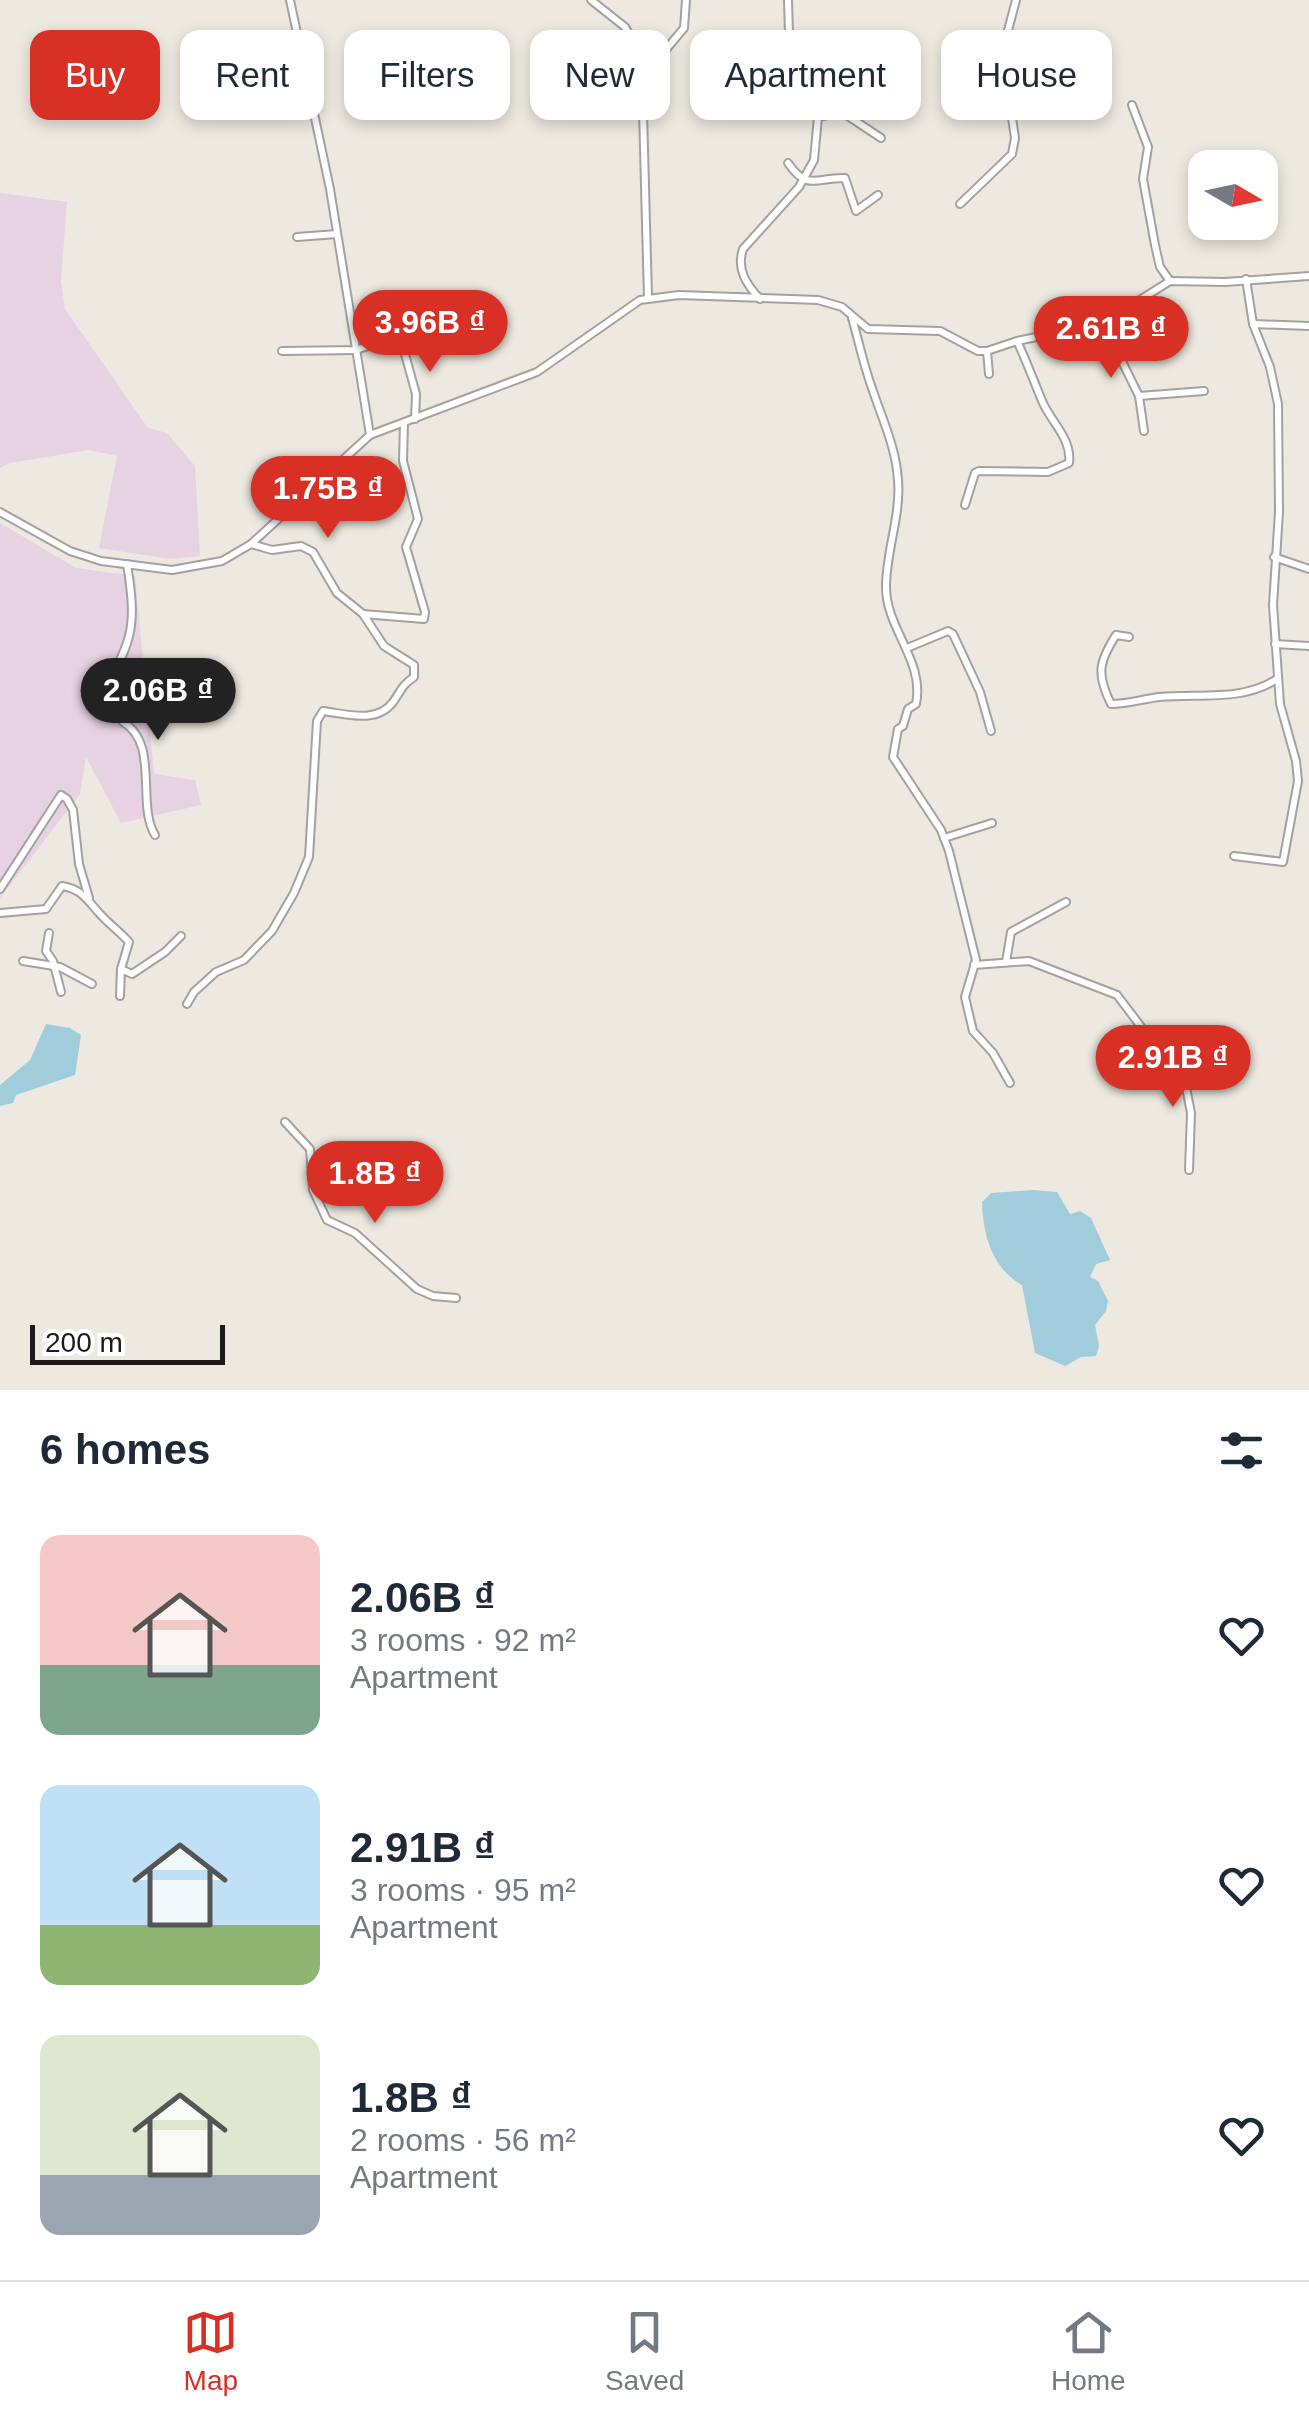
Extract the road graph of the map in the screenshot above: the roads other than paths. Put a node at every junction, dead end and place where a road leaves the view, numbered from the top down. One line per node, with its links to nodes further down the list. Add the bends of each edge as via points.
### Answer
1 (290, 0): 18 (street)
2 (591, 0): 6 (street)
3 (686, 0): 8 (street, via 684,28)
4 (788, 0): 7 (street)
5 (1016, 0): 17 (street, via 1004,64 1016,138 1012,154)
6 (628, 30)
7 (789, 30)
8 (670, 45)
9 (1132, 105): 22 (street, via 1148,146 1143,179 1155,245)
10 (643, 120): 23 (street)
11 (818, 120): 15 (street)
12 (854, 120): 13 (street)
13 (880, 138)
14 (788, 163): 15 (street)
15 (806, 179): 16 (street, via 845,178 856,211); 24 (street, via 742,250 746,284)
16 (878, 195)
17 (960, 204)
18 (338, 234): 19 (street); 32 (street)
19 (297, 237)
20 (1309, 276): 21 (street)
21 (1246, 280): 22 (street); 28 (street)
22 (1170, 281): 26 (street)
23 (648, 298): 24 (street); 38 (street, via 537,372)
24 (761, 300): 25 (street, via 818,300)
25 (852, 316): 34 (street, via 868,329 940,331); 52 (street, via 892,441 898,482 886,586)
26 (1102, 323): 31 (street); 37 (street)
27 (435, 324): 30 (street)
28 (1253, 324): 29 (street); 45 (street, via 1278,404)
29 (1309, 326)
30 (400, 336): 32 (street); 38 (street, via 416,394)
31 (1017, 341): 34 (street); 42 (street, via 1060,428 1069,463 1048,472 979,471)
32 (356, 350): 33 (street); 41 (street)
33 (282, 351)
34 (987, 352): 35 (street)
35 (990, 374)
36 (1204, 390): 37 (street)
37 (1139, 396): 40 (street)
38 (415, 419): 39 (street)
39 (404, 422): 41 (street); 48 (street, via 403,461 418,518 406,547 424,619)
40 (1144, 431)
41 (370, 435): 44 (street)
42 (965, 504)
43 (0, 512): 46 (street, via 70,550)
44 (251, 544): 46 (street, via 202,566); 48 (street, via 313,552 337,593)
45 (1274, 557): 47 (street); 50 (street)
46 (127, 564): 53 (street, via 133,629)
47 (1309, 569)
48 (363, 614): 75 (street, via 384,646 414,665 414,678 380,714 323,712 317,721 309,857 294,893 272,931 244,960 216,972)
49 (1129, 637): 54 (street, via 1116,636 1102,658 1111,704 1245,694)
50 (1275, 644): 51 (street); 54 (street)
51 (1309, 646)
52 (906, 648): 56 (street, via 953,634); 59 (street, via 919,689 893,757)
53 (118, 666): 55 (street); 58 (street, via 123,722 139,744)
54 (1278, 678): 60 (street, via 1298,781 1285,857 1278,863)
55 (104, 690)
56 (992, 731)
57 (992, 823): 59 (street)
58 (155, 835)
59 (944, 838): 69 (street)
60 (1234, 856)
61 (0, 890): 62 (street, via 62,796 73,810)
62 (89, 898): 64 (street, via 62,886 46,909); 71 (street, via 130,942)
63 (1066, 902): 68 (street, via 1011,932)
64 (0, 913)
65 (49, 932): 70 (street, via 46,950)
66 (181, 936): 71 (street, via 132,974)
67 (23, 961): 70 (street)
68 (1006, 962): 69 (street); 78 (street, via 1028,961 1116,994 1165,1047 1178,1062 1190,1098)
69 (974, 965): 76 (street, via 965,997 973,1031)
70 (54, 966): 72 (street); 73 (street)
71 (121, 969): 74 (street)
72 (92, 984)
73 (61, 992)
74 (120, 996)
75 (188, 1004)
76 (1010, 1083)
77 (285, 1122): 79 (street, via 310,1148 313,1190 327,1220 355,1233 417,1289)
78 (1189, 1170)
79 (456, 1298)

